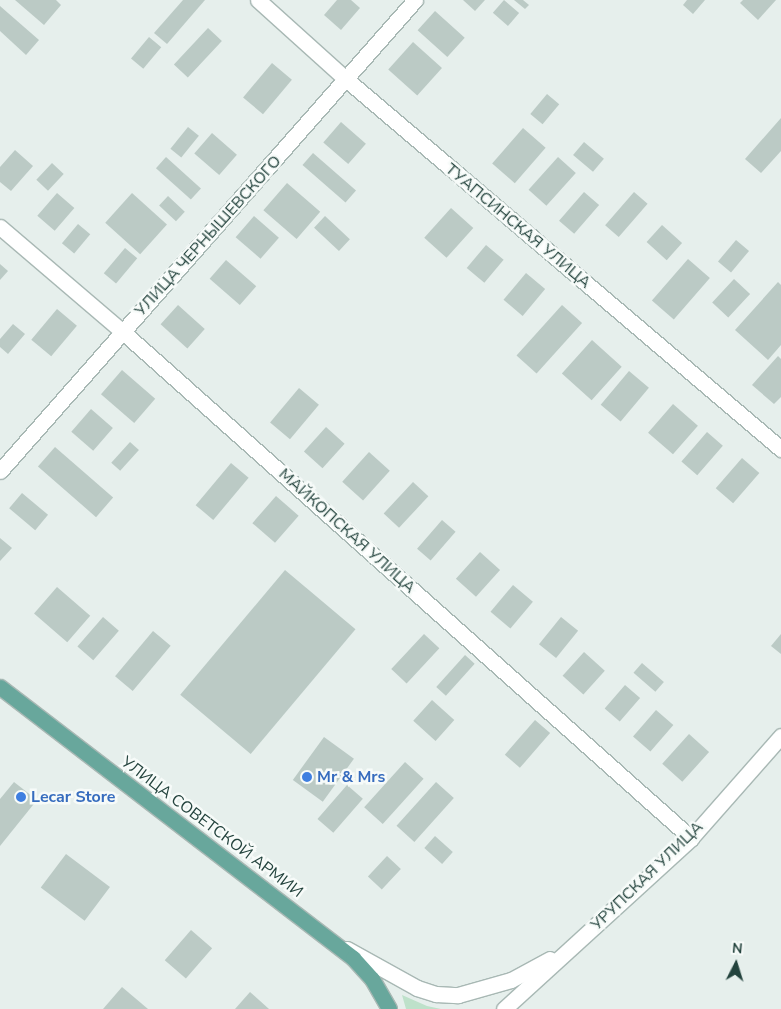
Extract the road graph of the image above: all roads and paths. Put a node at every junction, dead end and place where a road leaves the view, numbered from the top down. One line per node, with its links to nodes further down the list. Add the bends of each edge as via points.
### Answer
1 (258, 0): 3 (street, ТУАПСИНСКАЯ УЛИЦА)
2 (415, 0): 3 (street, УЛИЦА ЧЕРНЫШЕВСКОГО)
3 (347, 80): 5 (street, УЛИЦА ЧЕРНЫШЕВСКОГО); 6 (street, ТУАПСИНСКАЯ УЛИЦА)
4 (0, 227): 5 (street, МАЙКОПСКАЯ УЛИЦА)
5 (123, 332): 7 (street, УЛИЦА ЧЕРНЫШЕВСКОГО); 10 (street, МАЙКОПСКАЯ УЛИЦА)
6 (781, 449)
7 (0, 471)
8 (0, 687): 11 (main road, УЛИЦА СОВЕТСКОЙ АРМИИ)
9 (781, 736): 10 (street, УРУПСКАЯ УЛИЦА)
10 (690, 838): 12 (street, УРУПСКАЯ УЛИЦА)
11 (324, 935): 12 (street, via 397,979 436,994 458,995 511,980); 13 (main road, УЛИЦА СОВЕТСКОЙ АРМИИ, via 353,958 372,979)
12 (575, 944): 14 (street, УРУПСКАЯ УЛИЦА)
13 (389, 1009)
14 (504, 1009)

